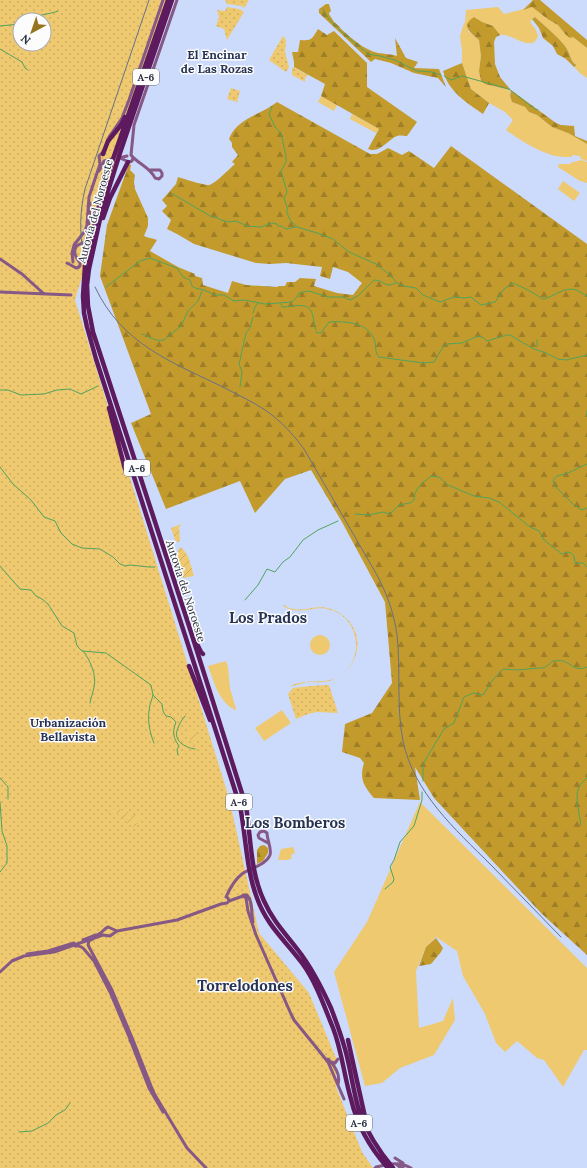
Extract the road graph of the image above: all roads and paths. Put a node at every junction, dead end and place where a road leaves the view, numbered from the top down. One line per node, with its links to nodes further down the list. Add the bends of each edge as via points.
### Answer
1 (163, 0): 7 (street, via 122,118 108,138)
2 (168, 0): 5 (highway, Autovía del Noroeste / A-6)
3 (172, 0): 6 (highway, Autovía del Noroeste / A-6)
4 (176, 0): 8 (street, via 134,125)
5 (147, 61): 6 (highway, Autovía del Noroeste / A-6); 7 (highway, via 124,120 110,138)
6 (118, 155): 8 (street); 8 (street); 9 (highway, Autovía del Noroeste / A-6)
7 (104, 158): 7 (street, via 92,190 90,224 85,242 76,248 74,263 73,248 85,232 90,190); 9 (street)
8 (130, 159): 10 (street); 12 (highway, via 107,207)
9 (113, 161): 12 (highway, Autovía del Noroeste / A-6); 16 (highway, Autovía del Noroeste / A-6, via 90,241 83,296 87,327)
10 (154, 172)
11 (0, 259): 14 (street)
12 (88, 273): 18 (highway, Autovía del Noroeste / A-6, via 87,297 93,332)
13 (0, 292): 14 (street)
14 (44, 294): 15 (street)
15 (71, 295)
16 (110, 401): 17 (highway, via 108,404); 21 (highway, Autovía del Noroeste / A-6)
17 (125, 469)
18 (190, 630): 19 (highway); 36 (highway, Autovía del Noroeste / A-6, via 246,806 253,865 261,894 277,925 297,949)
19 (203, 654)
20 (189, 666): 21 (highway)
21 (232, 780): 36 (highway, Autovía del Noroeste / A-6, via 240,806 251,880 257,899 273,928)
22 (265, 839): 23 (street, via 270,848 269,856 261,864 243,873 230,886)
23 (228, 899): 24 (street); 24 (street, via 223,898); 25 (street, via 243,896 246,898)
24 (223, 903): 27 (street, via 177,920)
25 (251, 918): 40 (street, via 292,1014); 41 (street, via 277,985 294,1020 326,1058)
26 (104, 931): 27 (street, via 108,927); 28 (street); 29 (street)
27 (112, 932): 29 (street, via 109,936)
28 (96, 935): 31 (street); 34 (street, via 48,951 19,956)
29 (106, 935): 30 (street)
30 (93, 939): 31 (street); 37 (street, via 88,944 112,990)
31 (83, 942): 32 (street); 33 (street)
32 (83, 948): 33 (street, via 76,946); 37 (street, via 94,961)
33 (64, 949): 34 (street, via 24,956)
34 (12, 961): 35 (street)
35 (0, 972)
36 (310, 972): 45 (highway, Autovía del Noroeste / A-6, via 320,984 330,1008 345,1050 355,1097 366,1128); 47 (highway, Autovía del Noroeste / A-6, via 340,1048 355,1113)
37 (132, 1040): 43 (street, via 149,1088); 48 (street, via 159,1102 187,1148)
38 (348, 1040): 45 (highway, via 364,1115)
39 (338, 1060): 40 (street, via 335,1063)
40 (331, 1062): 41 (street, via 338,1073)
41 (338, 1084): 42 (street)
42 (344, 1099)
43 (185, 1150)
44 (396, 1158): 51 (street)
45 (387, 1161): 46 (highway, Autovía del Noroeste / A-6)
46 (394, 1166): 47 (street); 50 (street)
47 (382, 1167): 49 (street)
48 (206, 1168)
49 (375, 1168)
50 (410, 1168)
51 (414, 1168)

